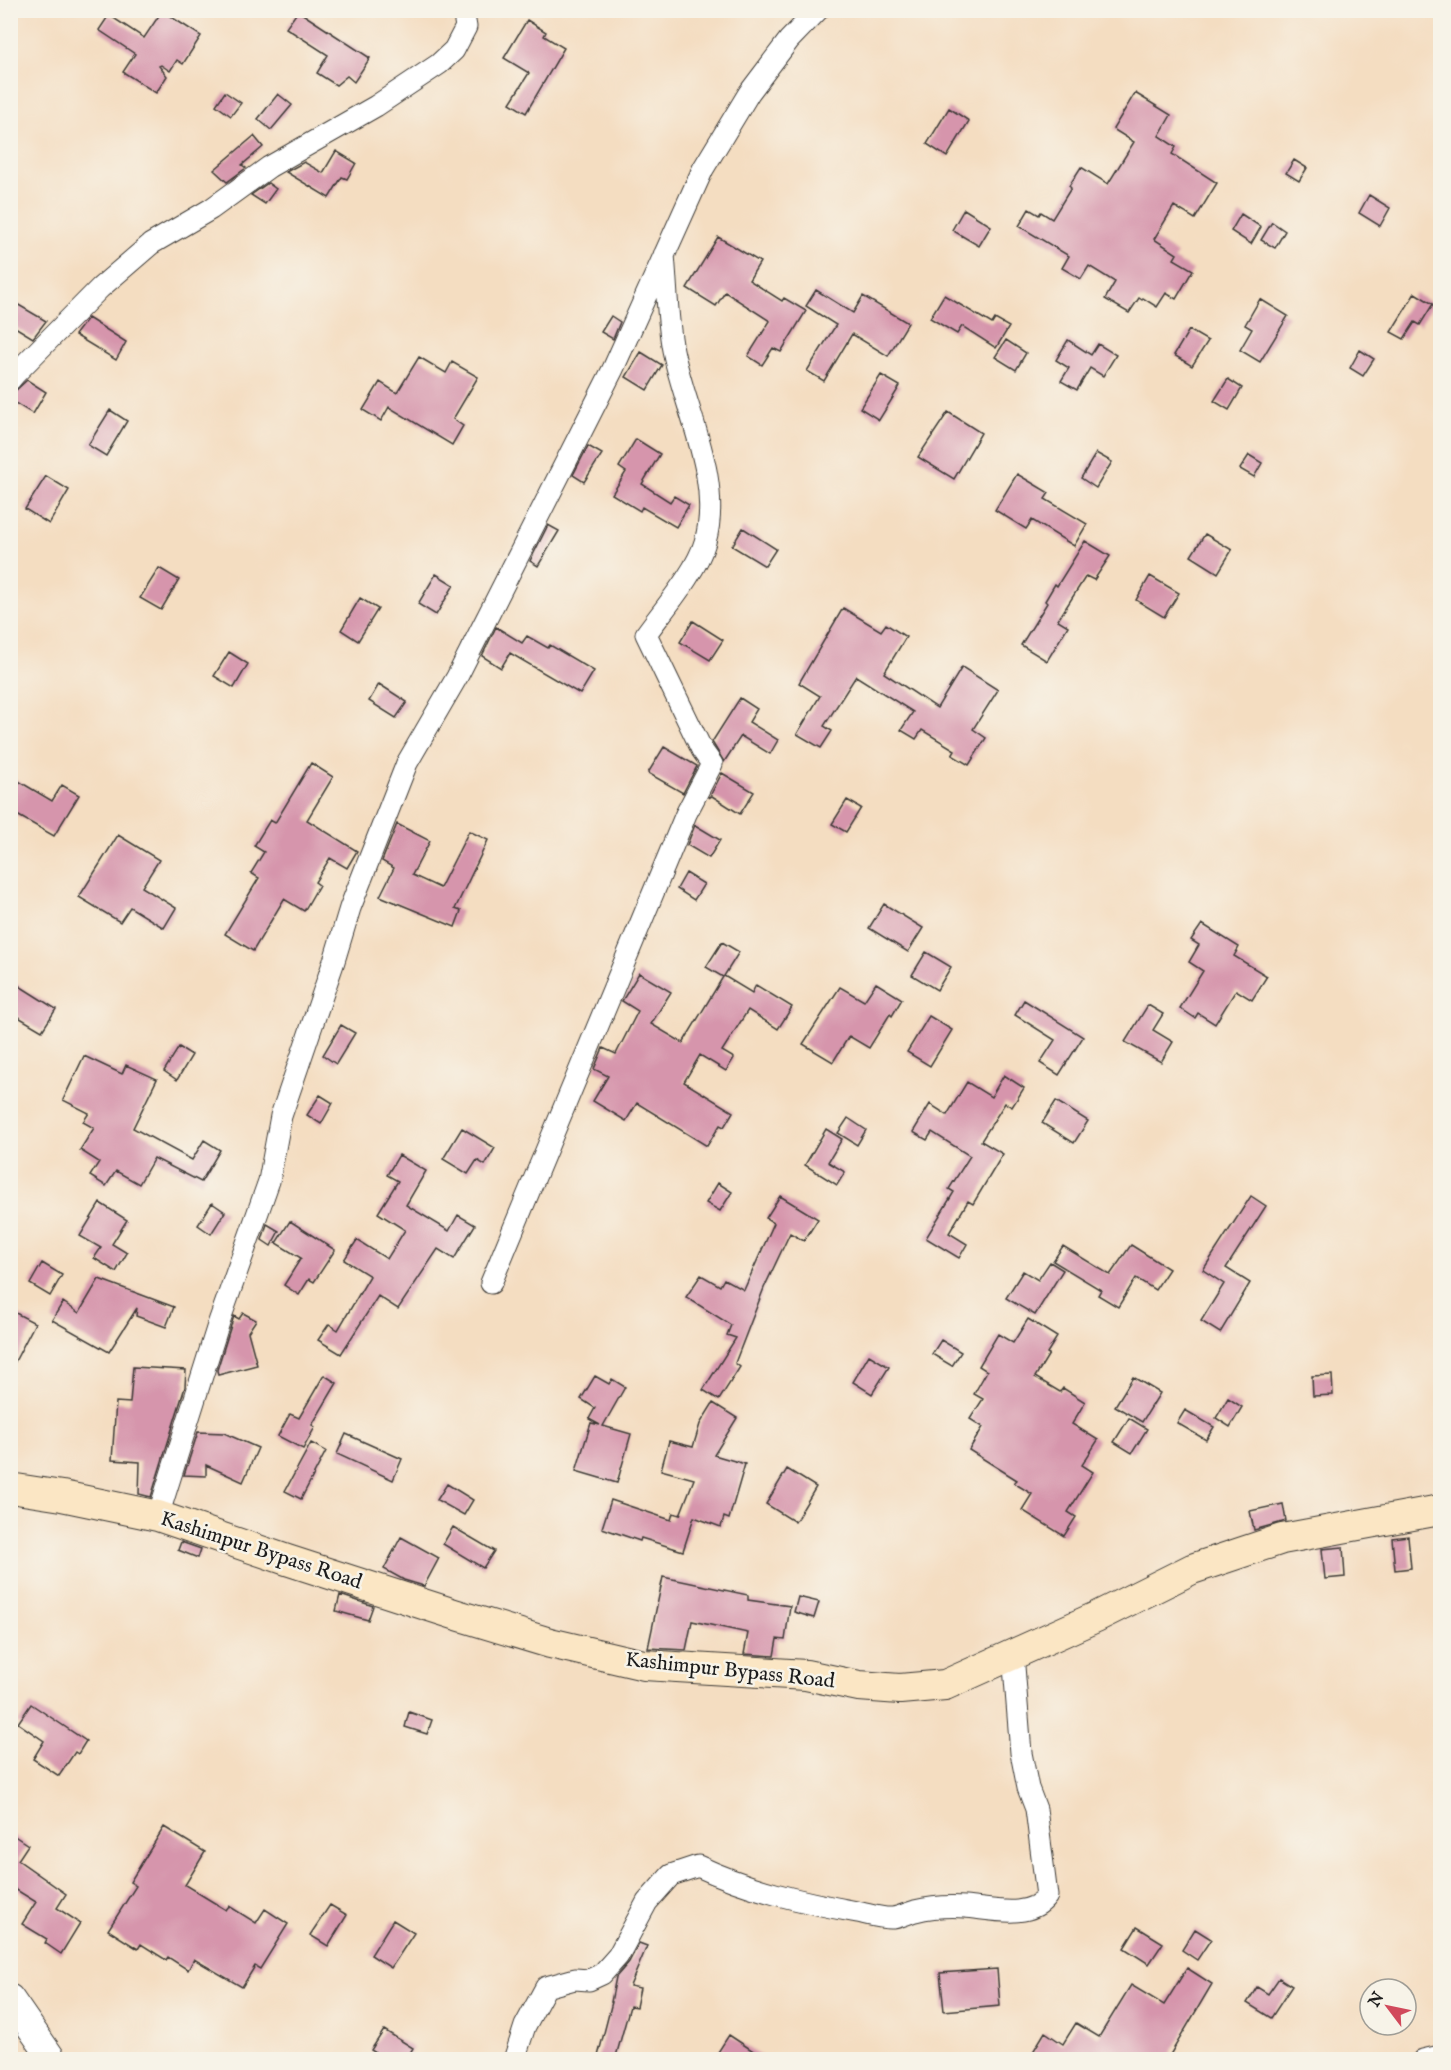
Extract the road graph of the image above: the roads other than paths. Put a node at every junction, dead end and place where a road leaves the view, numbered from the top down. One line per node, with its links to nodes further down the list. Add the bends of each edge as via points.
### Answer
1 (463, 10): 4 (street, via 466,27 454,50 439,64 151,244 100,288)
2 (818, 10): 3 (street, via 748,93 703,169)
3 (664, 254): 5 (street, via 673,348 708,480 709,519 705,543 686,580 646,633 712,764 686,813); 8 (street, via 613,369 457,677 408,763 385,818 350,908 281,1116 269,1181 219,1322)
4 (10, 380)
5 (491, 1283)
6 (10, 1488): 8 (main road, Kashimpur Bypass Road)
7 (1440, 1510): 9 (main road, Kashimpur Bypass Road, via 1270,1542 1191,1569)
8 (158, 1516): 9 (main road, Kashimpur Bypass Road, via 454,1614 644,1665 806,1675 859,1686 900,1689 945,1685)
9 (1012, 1654): 13 (street, via 1021,1753 1036,1809 1047,1896 1041,1905 999,1912 941,1907 892,1918 771,1894 698,1866 670,1875 647,1902 622,1949 602,1974 546,1987 525,2026)
10 (10, 1998): 12 (street)
11 (1440, 2056): 14 (street)
12 (53, 2060)
13 (514, 2060)
14 (1423, 2060)

